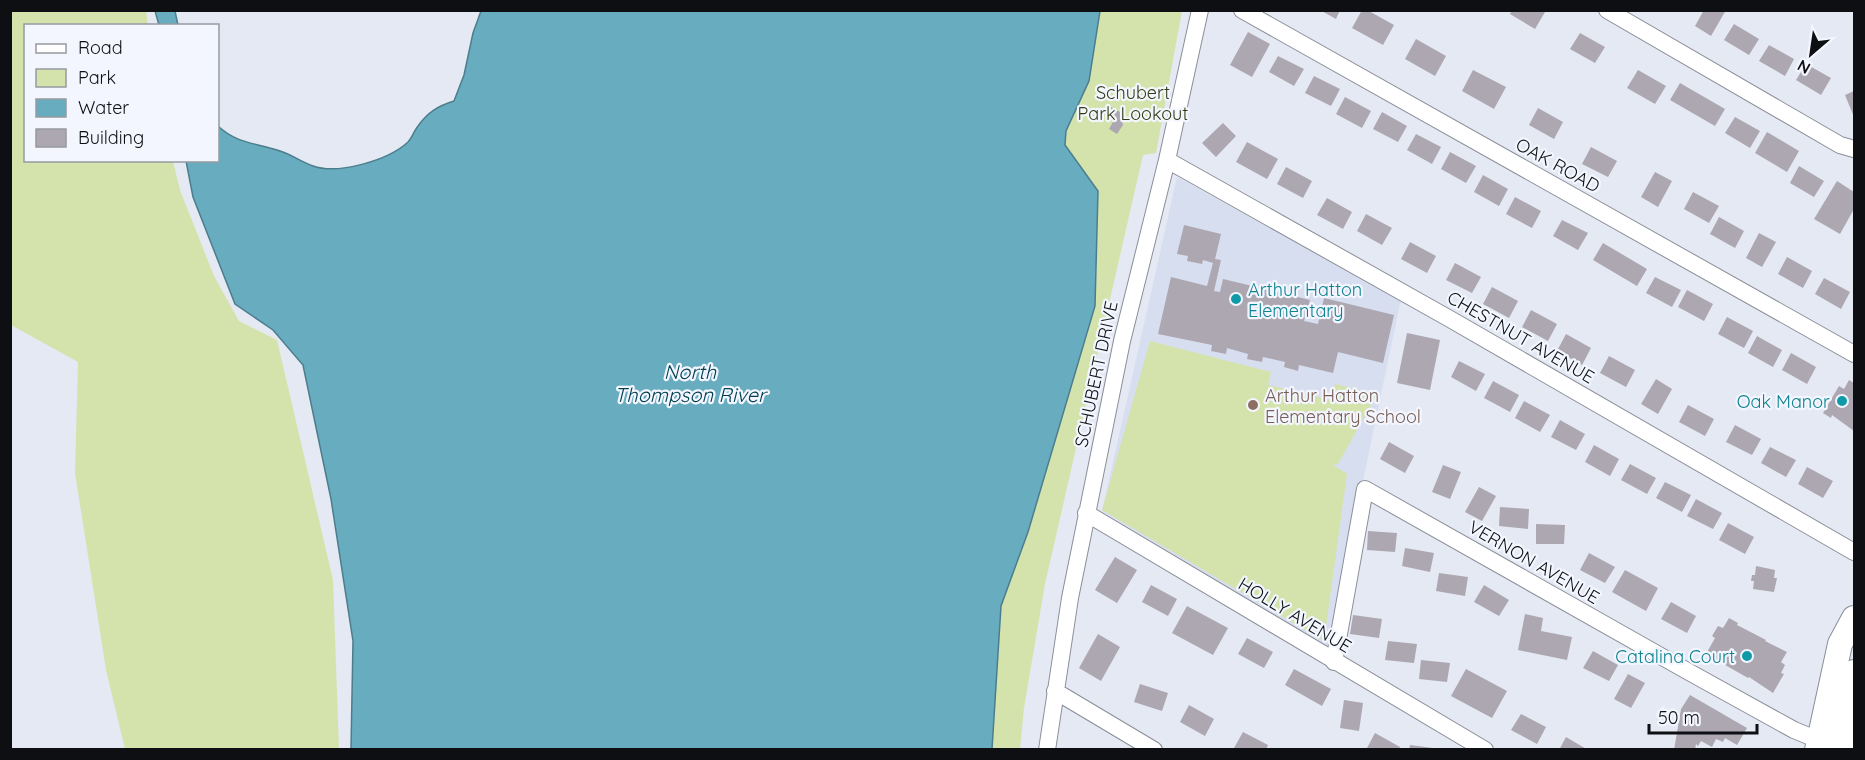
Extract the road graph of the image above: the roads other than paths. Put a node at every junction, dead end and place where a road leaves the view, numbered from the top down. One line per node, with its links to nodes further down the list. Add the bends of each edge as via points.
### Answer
1 (1200, 10): 5 (street, SCHUBERT DRIVE)
2 (1242, 10): 6 (street, OAK ROAD)
3 (1606, 10): 4 (street, via 1840,145)
4 (1854, 149)
5 (1167, 160): 7 (street, SCHUBERT DRIVE, via 1122,341); 8 (street, CHESTNUT AVENUE)
6 (1854, 354)
7 (1086, 513): 10 (street, HOLLY AVENUE); 12 (street, SCHUBERT DRIVE)
8 (1854, 552)
9 (1854, 618): 13 (main road, via 1840,644)
10 (1334, 662): 13 (street, VERNON AVENUE, via 1365,489); 16 (street, HOLLY AVENUE)
11 (1854, 672): 13 (main road)
12 (1055, 691): 14 (street, SCHUBERT DRIVE); 15 (street)
13 (1830, 747)
14 (1047, 750)
15 (1154, 750)
16 (1485, 750)

